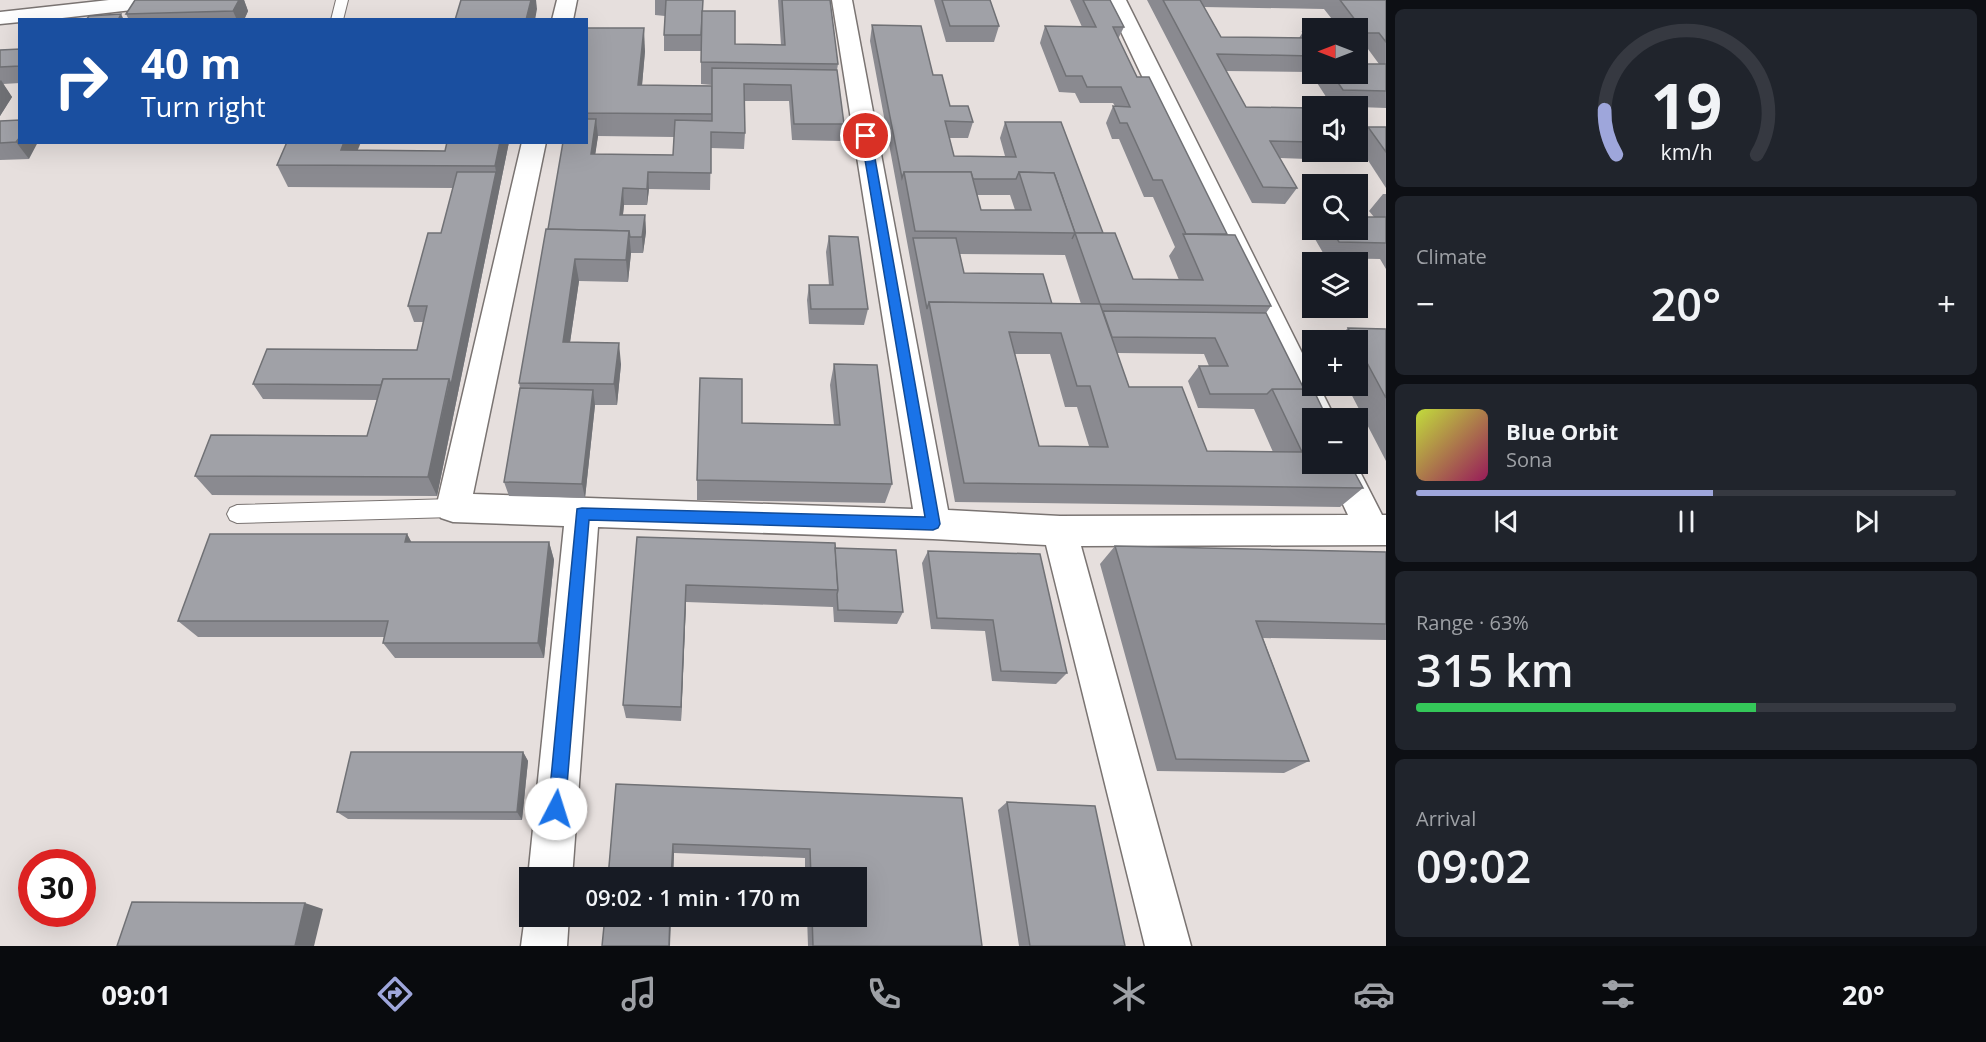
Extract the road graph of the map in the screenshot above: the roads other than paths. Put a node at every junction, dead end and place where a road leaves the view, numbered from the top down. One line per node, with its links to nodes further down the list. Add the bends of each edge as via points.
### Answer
1 (220, 0): 6 (street, via 158,2)
2 (342, 0): 7 (lane)
3 (567, 0): 8 (street)
4 (842, 0): 15 (street)
5 (1116, 0): 10 (street)
6 (0, 18)
7 (338, 18)
8 (562, 18)
9 (534, 144): 12 (street)
10 (1313, 408)
11 (1346, 474): 16 (street)
12 (453, 508): 13 (lane); 14 (street)
13 (237, 514)
14 (582, 514): 15 (street); 18 (street)
15 (933, 524): 17 (street)
16 (1379, 530): 17 (street)
17 (1060, 531): 21 (street)
18 (551, 867)
19 (546, 927): 20 (street)
20 (544, 946)
21 (1168, 946)

